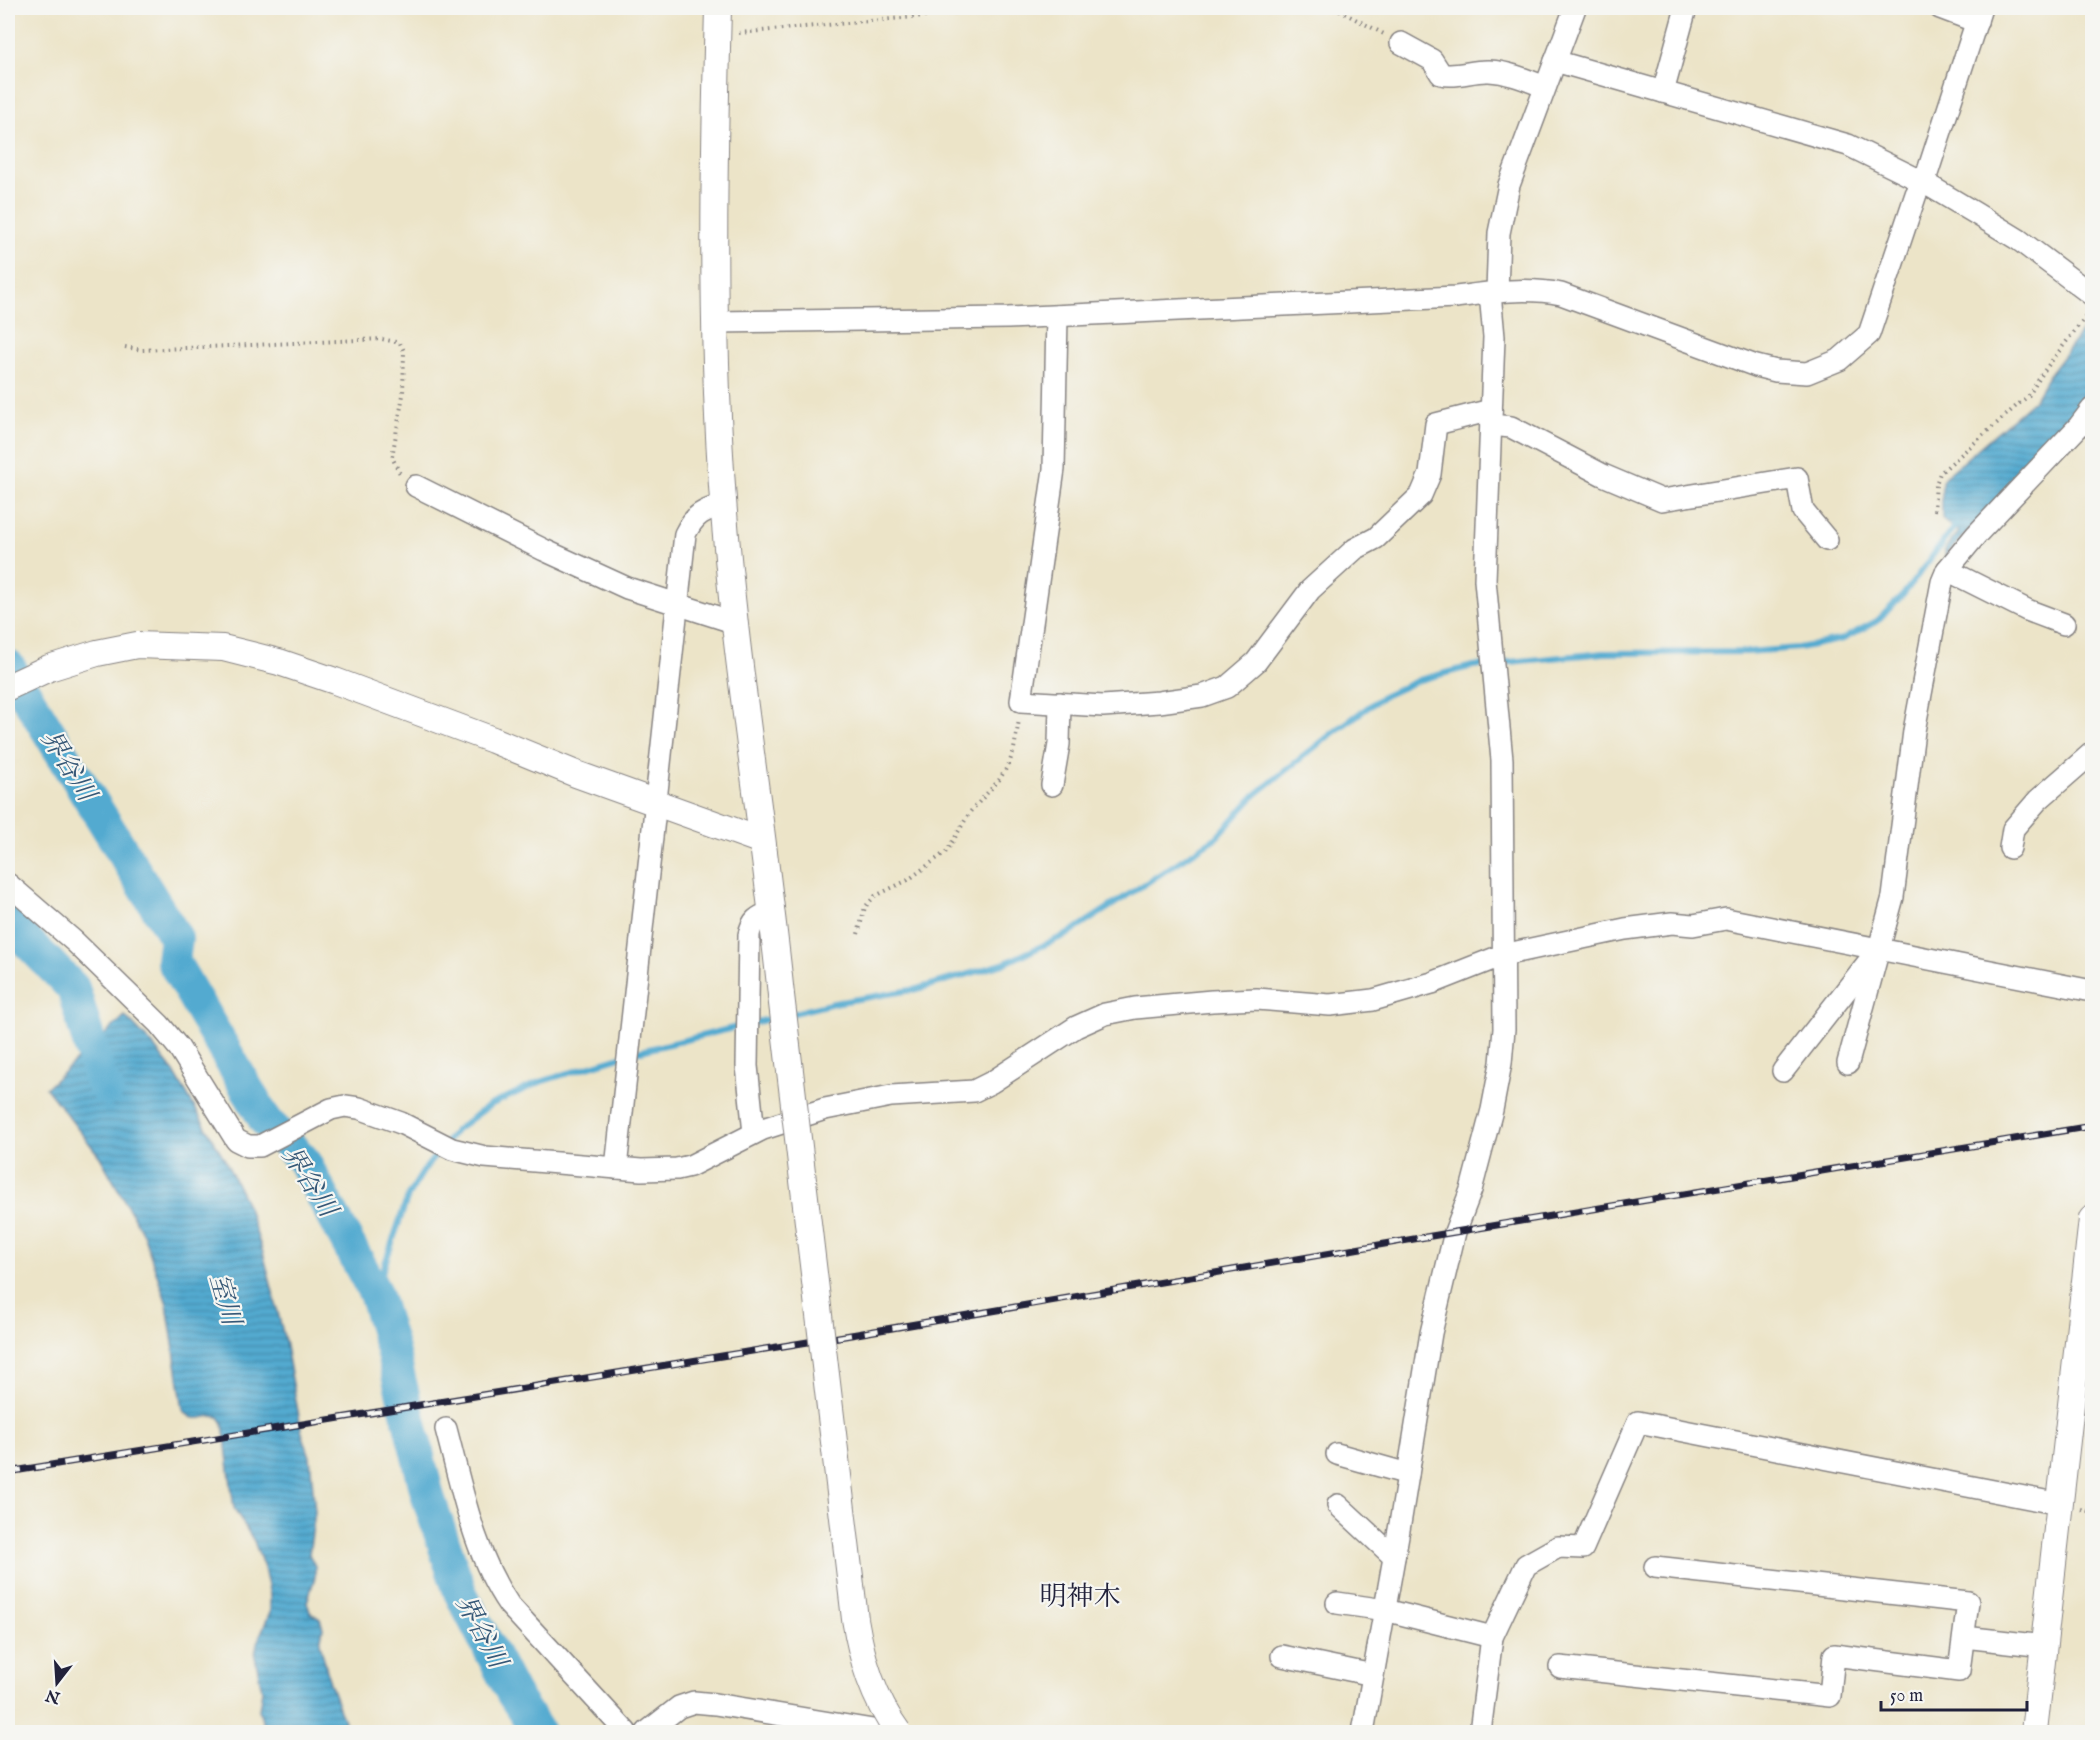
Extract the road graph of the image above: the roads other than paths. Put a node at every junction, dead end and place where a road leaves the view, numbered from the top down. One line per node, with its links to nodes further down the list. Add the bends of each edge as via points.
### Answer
1 (718, 8): 14 (street)
2 (1575, 8): 7 (street)
3 (1686, 8): 9 (street)
4 (1940, 8): 5 (street)
5 (1979, 15): 10 (street)
6 (1401, 43): 8 (street, via 1432,60 1441,74 1451,77 1488,71)
7 (1555, 61): 8 (street); 9 (street)
8 (1545, 87): 11 (street, via 1509,185 1499,233)
9 (1663, 92): 10 (street, via 1848,145)
10 (1923, 182): 11 (street, via 1869,334 1839,360 1807,373 1756,366 1562,294 1524,289); 12 (street, via 2019,240)
11 (1494, 292): 13 (street); 16 (street)
12 (2092, 295)
13 (1057, 316): 14 (street); 25 (street, via 1054,469 1022,701)
14 (715, 322): 18 (street)
15 (2092, 409): 20 (street)
16 (1491, 418): 19 (street, via 1662,500 1797,478 1803,511); 25 (street, via 1436,424 1430,474 1421,495 1310,590 1256,662 1227,687 1202,696 1159,702 1103,706); 34 (street, via 1485,580 1502,760)
17 (416, 486): 21 (street, via 603,578)
18 (724, 505): 21 (street, via 704,510 692,520 686,534); 22 (street)
19 (1827, 540)
20 (1947, 570): 23 (street); 33 (street, via 1914,731 1893,897)
21 (677, 604): 22 (street); 28 (street)
22 (736, 623): 29 (street)
23 (2064, 624)
24 (19, 682): 28 (street, via 49,668 137,645 223,648 335,681)
25 (1060, 703): 27 (street)
26 (2092, 753): 30 (street, via 2038,800 2013,829)
27 (1052, 785)
28 (657, 802): 29 (street); 39 (street)
29 (762, 841): 32 (street)
30 (2010, 848)
31 (8, 884): 39 (street, via 75,942 159,1024 179,1048 236,1140 248,1146 260,1146 331,1109 345,1106 401,1123 444,1145 485,1157)
32 (771, 912): 38 (street, via 752,922 749,935 747,1066); 59 (street, bridge, via 855,1619 861,1655 874,1692)
33 (1879, 948): 34 (street, via 1726,919 1625,929); 35 (street); 36 (street); 37 (street)
34 (1503, 955): 38 (street, via 1432,983 1373,1000 1330,1005 1257,999 1212,1001 1105,1014 1076,1027 974,1091 891,1096 848,1104); 43 (street, via 1502,1063 1431,1333)
35 (2092, 991)
36 (1848, 1063)
37 (1783, 1071)
38 (754, 1133): 39 (street, via 690,1166)
39 (616, 1168)
40 (2092, 1231): 44 (street)
41 (446, 1429): 56 (street, via 468,1510 495,1584 509,1605)
42 (1337, 1454): 43 (street)
43 (1408, 1474): 46 (street)
44 (2060, 1504): 51 (street, via 1638,1422 1583,1548 1558,1547 1527,1565); 52 (street)
45 (1338, 1505): 46 (street)
46 (1394, 1557): 49 (street)
47 (1655, 1567): 50 (street, via 1968,1602)
48 (1337, 1603): 49 (street)
49 (1385, 1610): 51 (street); 55 (street)
50 (1964, 1637): 52 (street); 54 (street, via 1959,1671 1834,1655 1830,1696)
51 (1492, 1638): 61 (street)
52 (2044, 1646): 62 (street)
53 (1282, 1656): 55 (street)
54 (1560, 1667)
55 (1373, 1675): 60 (street)
56 (626, 1732)
57 (646, 1732): 58 (street, via 679,1707 694,1702)
58 (885, 1732)
59 (898, 1732)
60 (1363, 1732)
61 (1480, 1732)
62 (2034, 1732)

